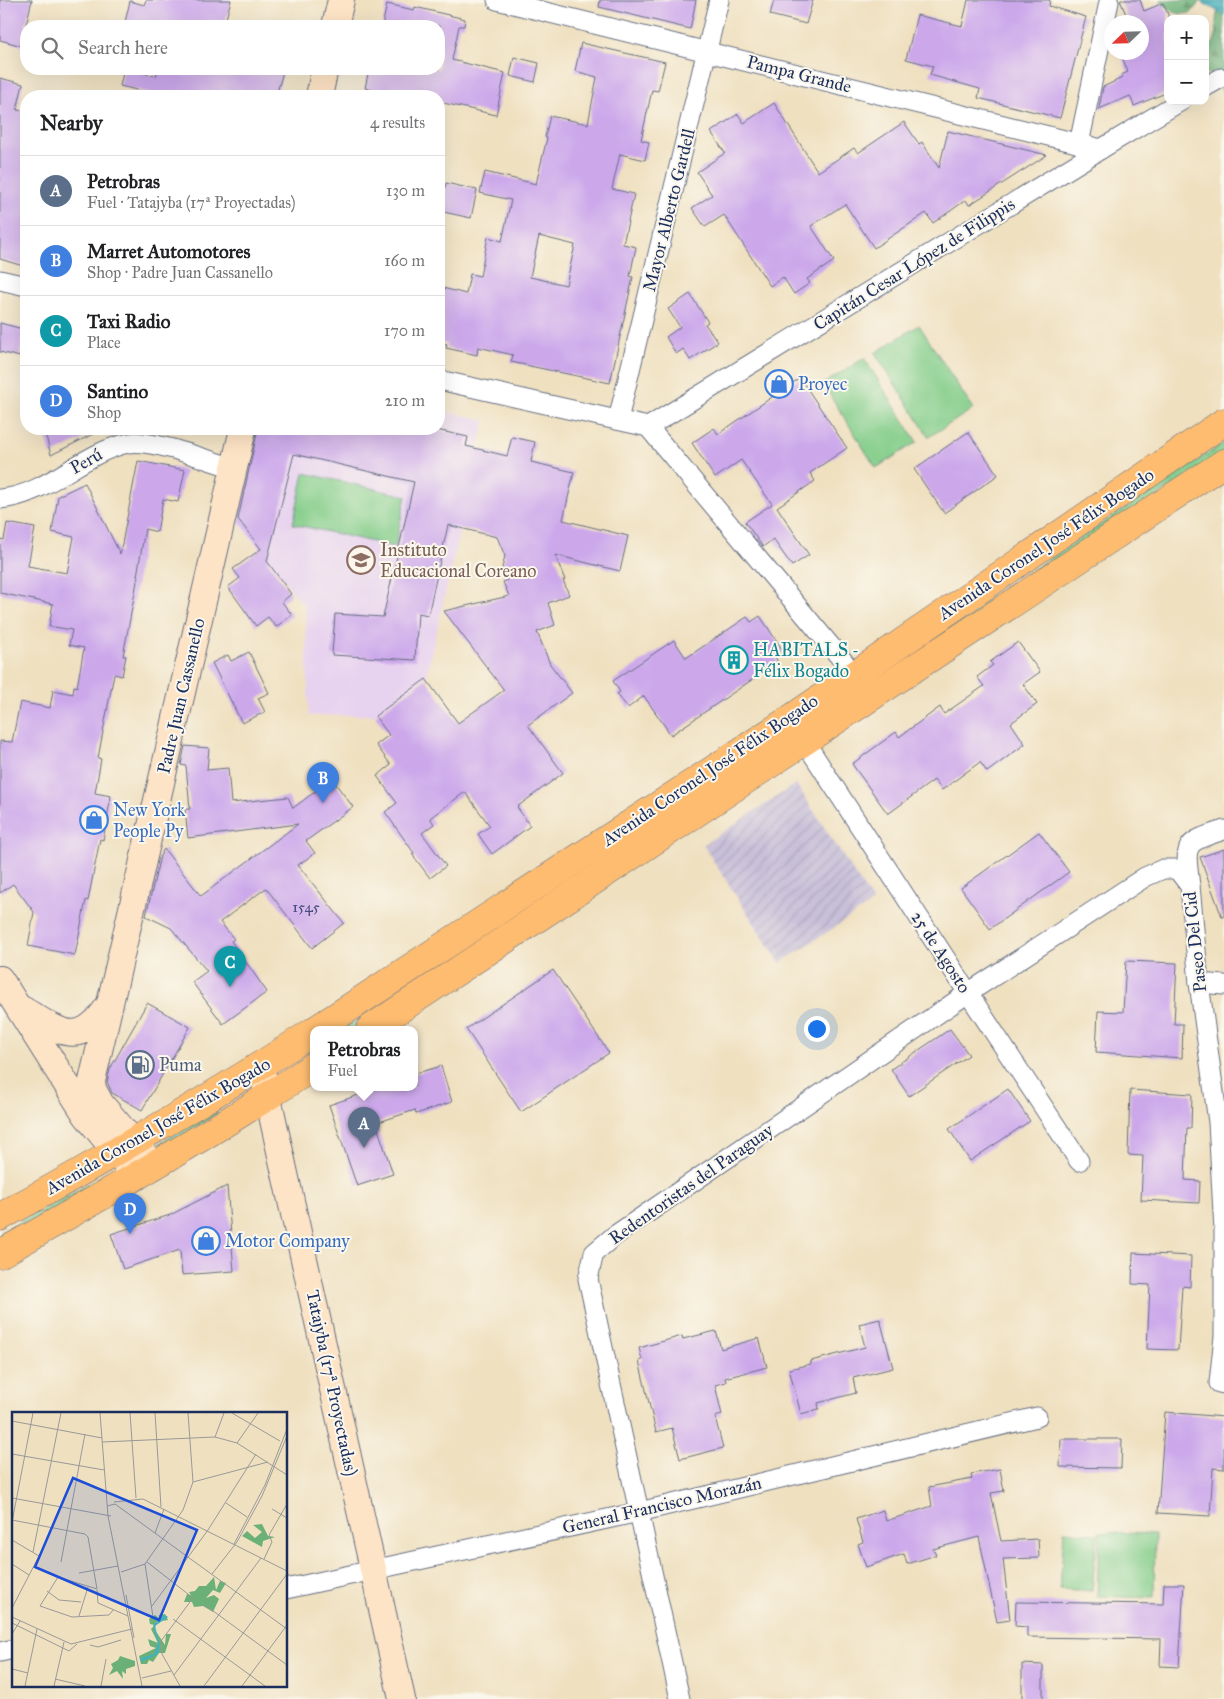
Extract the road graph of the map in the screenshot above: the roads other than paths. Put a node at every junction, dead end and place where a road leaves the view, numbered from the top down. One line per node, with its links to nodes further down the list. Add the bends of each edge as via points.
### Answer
1 (341, 0): 5 (street)
2 (497, 0): 6 (street, Pampa Grande)
3 (720, 0): 6 (street, Mayor Alberto Gardell)
4 (1109, 2): 10 (street)
5 (336, 20)
6 (707, 52): 10 (street, Pampa Grande); 15 (street, Mayor Alberto Gardell)
7 (324, 75): 8 (street)
8 (321, 90)
9 (1174, 105): 11 (street, Capitán Cesar López de Filippis)
10 (1079, 144): 11 (street, Pampa Grande)
11 (1101, 149): 17 (street, Capitán Cesar López de Filippis)
12 (0, 280): 13 (street)
13 (20, 285)
14 (445, 381): 15 (street)
15 (618, 420): 17 (street)
16 (1224, 422): 22 (main road, Avenida Coronel José Félix Bogado)
17 (648, 427): 22 (street)
18 (242, 435): 20 (street, Padre Juan Cassanello)
19 (1224, 463): 23 (main road, Avenida Coronel José Félix Bogado)
20 (234, 468): 21 (street, Perú, via 153,444 131,443 107,449 35,490 15,498); 30 (street, Padre Juan Cassanello)
21 (0, 499)
22 (854, 674): 32 (main road, Avenida Coronel José Félix Bogado)
23 (805, 742): 29 (street, 25 de Agosto); 33 (main road, Avenida Coronel José Félix Bogado)
24 (1224, 830): 25 (street, via 1190,844 1186,853)
25 (1190, 886): 27 (street, Paseo Del Cid); 29 (street, Paseo Del Cid, via 1177,869 1163,869 1145,877)
26 (0, 979): 31 (street)
27 (1199, 983): 28 (street); 43 (street, Paseo Del Cid, via 1218,1122 1223,1221)
28 (1224, 985)
29 (968, 993): 39 (street, 25 de Agosto); 45 (street, Redentoristas del Paraguay, via 614,1236 594,1254 588,1279)
30 (110, 1003): 31 (street, via 92,1026 68,1034); 38 (street, Padre Juan Cassanello, via 92,1081 97,1098)
31 (19, 1007): 38 (street, via 86,1116)
32 (322, 1026)
33 (375, 1026)
34 (310, 1034): 35 (main road, Avenida Coronel José Félix Bogado)
35 (261, 1066): 37 (street, Tatajyba (17ª Proyectadas)); 38 (main road, Avenida Coronel José Félix Bogado)
36 (310, 1069): 37 (main road, Avenida Coronel José Félix Bogado)
37 (268, 1096): 40 (main road, Avenida Coronel José Félix Bogado); 46 (street, Tatajyba (17ª Proyectadas))
38 (126, 1148): 40 (street); 41 (main road, Avenida Coronel José Félix Bogado)
39 (1080, 1160)
40 (145, 1172): 42 (main road, Avenida Coronel José Félix Bogado)
41 (0, 1217)
42 (0, 1254)
43 (1222, 1383)
44 (1037, 1417): 45 (street, General Francisco Morazán)
45 (639, 1512): 46 (street, General Francisco Morazán); 49 (street, Redentoristas del Paraguay)
46 (373, 1570): 47 (street, General Francisco Morazán); 48 (street, Tatajyba (17ª Proyectadas))
47 (288, 1589)
48 (402, 1699)
49 (680, 1699)

